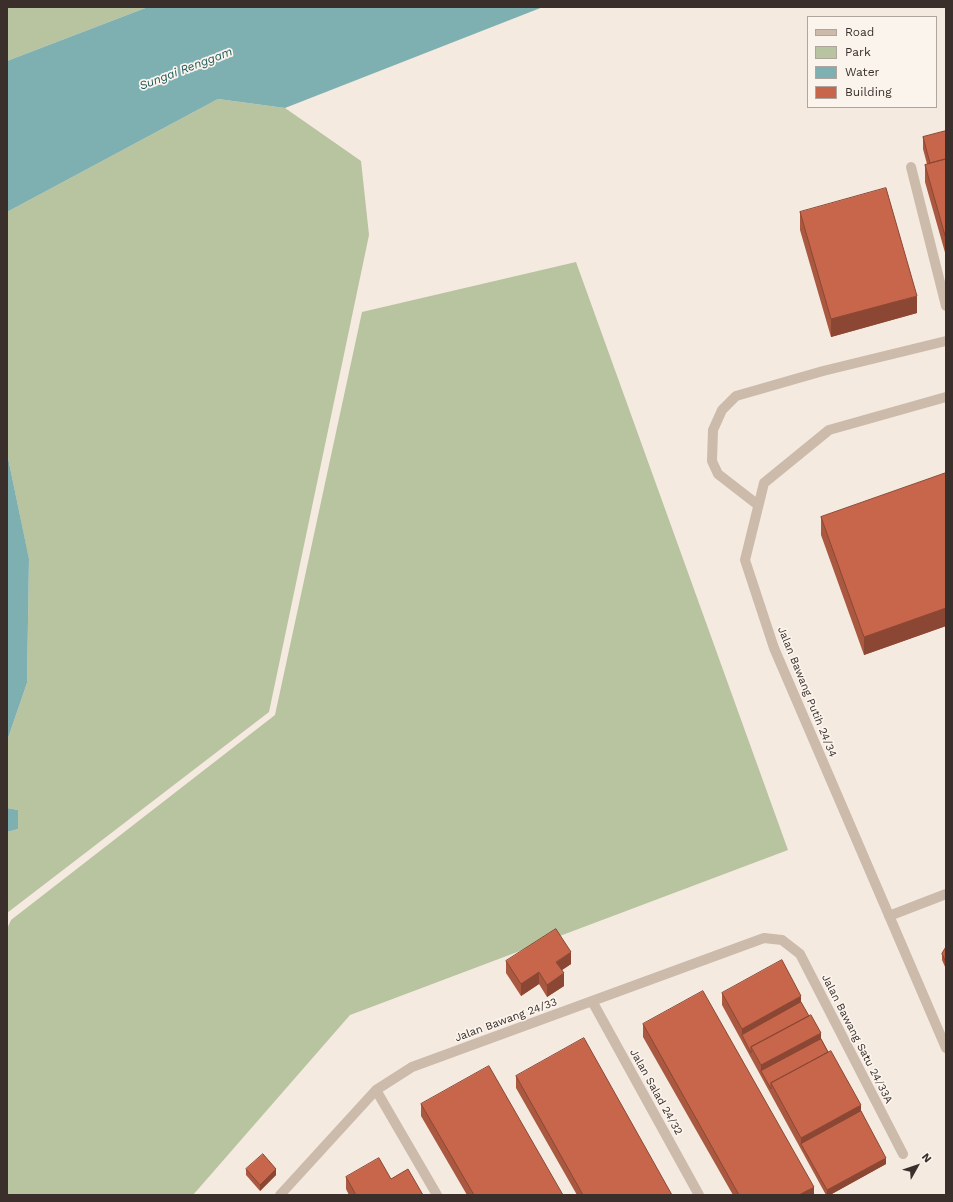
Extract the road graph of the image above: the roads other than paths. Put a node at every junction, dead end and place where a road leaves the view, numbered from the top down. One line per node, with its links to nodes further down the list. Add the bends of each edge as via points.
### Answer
1 (911, 168): 2 (street)
2 (946, 306)
3 (946, 341): 5 (street, via 823,371 736,396 722,410 713,430 712,461 718,474)
4 (946, 397): 5 (street, Jalan Bawang Putih 24/34, via 829,430 764,483)
5 (758, 505): 7 (street, Jalan Bawang Putih 24/34, via 745,560 774,648)
6 (946, 894): 7 (street)
7 (889, 916): 10 (street, Jalan Bawang Putih 24/34)
8 (782, 940): 9 (street, Jalan Bawang 24/33, via 764,938); 12 (street, Jalan Bawang Satu 24/33A, via 800,954)
9 (592, 1001): 11 (street, Jalan Bawang 24/33, via 412,1067); 15 (street, Jalan Salad 24/32)
10 (946, 1048)
11 (376, 1090): 13 (street, Jalan Bawang 24/33); 14 (street)
12 (903, 1154)
13 (280, 1195)
14 (437, 1195)
15 (699, 1195)

